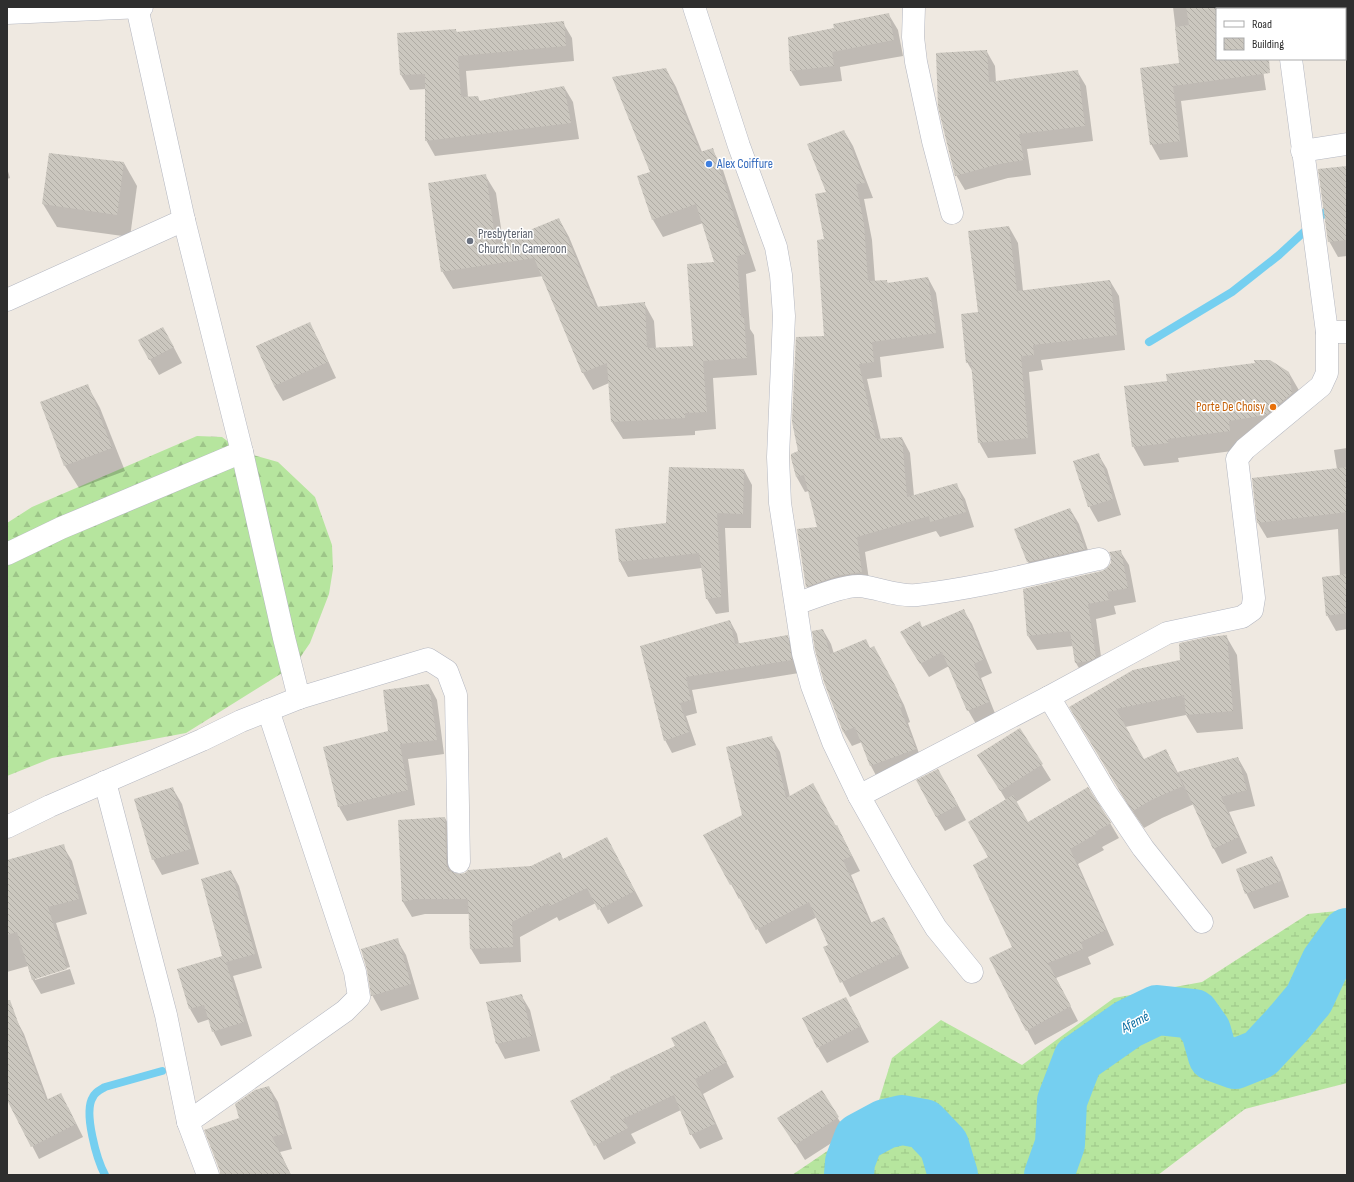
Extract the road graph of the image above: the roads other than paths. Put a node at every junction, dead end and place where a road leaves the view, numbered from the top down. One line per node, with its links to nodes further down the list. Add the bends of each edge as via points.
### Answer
1 (137, 7): 2 (street); 5 (street); 10 (street)
2 (142, 7)
3 (694, 7): 16 (street, via 739,146 776,247 781,275 784,316 778,457 780,503)
4 (914, 7): 9 (street, via 913,37 916,62)
5 (7, 13)
6 (1291, 60): 8 (street)
7 (1347, 144): 8 (street)
8 (1302, 152): 12 (street)
9 (952, 213)
10 (184, 220): 11 (street); 13 (street)
11 (7, 300)
12 (1337, 332): 17 (street, via 1321,386 1245,449 1237,459 1254,598 1252,610 1242,617 1167,633)
13 (242, 452): 14 (street, via 61,528); 18 (street)
14 (7, 554)
15 (1100, 559): 16 (street, via 959,590 915,595 850,586)
16 (796, 604): 21 (street, via 803,653 812,686 833,742)
17 (1049, 697): 21 (street); 24 (street, via 1106,793 1139,842)
18 (299, 698): 19 (street); 23 (street, via 428,659 447,672 456,695)
19 (268, 710): 20 (street); 26 (street, via 355,972 359,997 345,1011)
20 (105, 782): 22 (street); 26 (street, via 166,1015)
21 (859, 796): 25 (street, via 936,928)
22 (7, 827)
23 (459, 862)
24 (1202, 922)
25 (972, 972)
26 (188, 1122): 27 (street)
27 (208, 1175)

